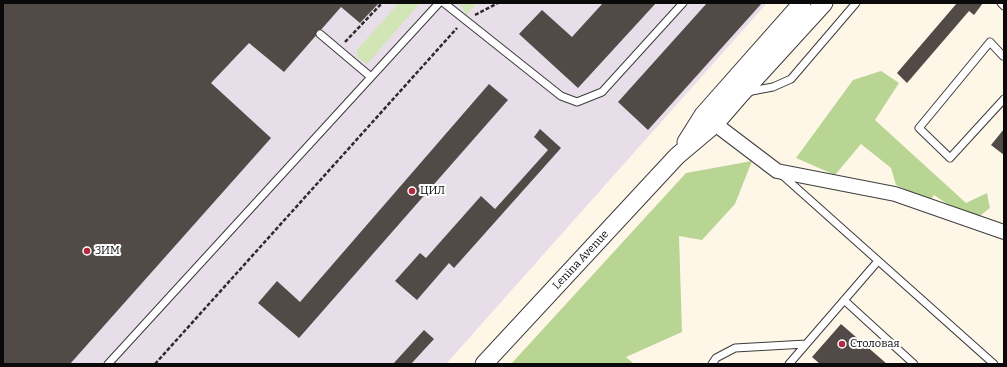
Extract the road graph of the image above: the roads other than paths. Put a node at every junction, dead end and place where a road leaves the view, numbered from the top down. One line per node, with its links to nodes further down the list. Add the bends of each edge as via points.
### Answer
1 (439, 3): 12 (lane)
2 (444, 3): 3 (lane, via 561,96 577,102 602,92)
3 (683, 3)
4 (802, 3): 11 (street, Lenina Avenue)
5 (824, 3): 13 (street, Lenina Avenue)
6 (856, 3): 13 (lane, via 791,79 773,87)
7 (1001, 3): 8 (lane)
8 (1004, 6)
9 (320, 34): 12 (lane)
10 (1004, 56): 14 (lane, via 990,42 919,128 950,158)
11 (751, 60): 13 (lane, via 747,70); 15 (street, Lenina Avenue)
12 (371, 77): 23 (lane)
13 (752, 88): 16 (street, Lenina Avenue)
14 (1004, 99)
15 (714, 101): 16 (street, via 712,118); 17 (street, Lenina Avenue)
16 (715, 124): 17 (street, Lenina Avenue); 18 (street)
17 (677, 156): 24 (street, Lenina Avenue)
18 (777, 171): 19 (street, via 895,194); 20 (lane)
19 (1004, 232)
20 (878, 261): 21 (lane); 28 (lane)
21 (844, 300): 22 (lane); 27 (lane)
22 (806, 344): 25 (lane, via 735,348 716,358); 26 (lane)
23 (108, 364)
24 (484, 364)
25 (712, 364)
26 (789, 364)
27 (914, 364)
28 (994, 364)

